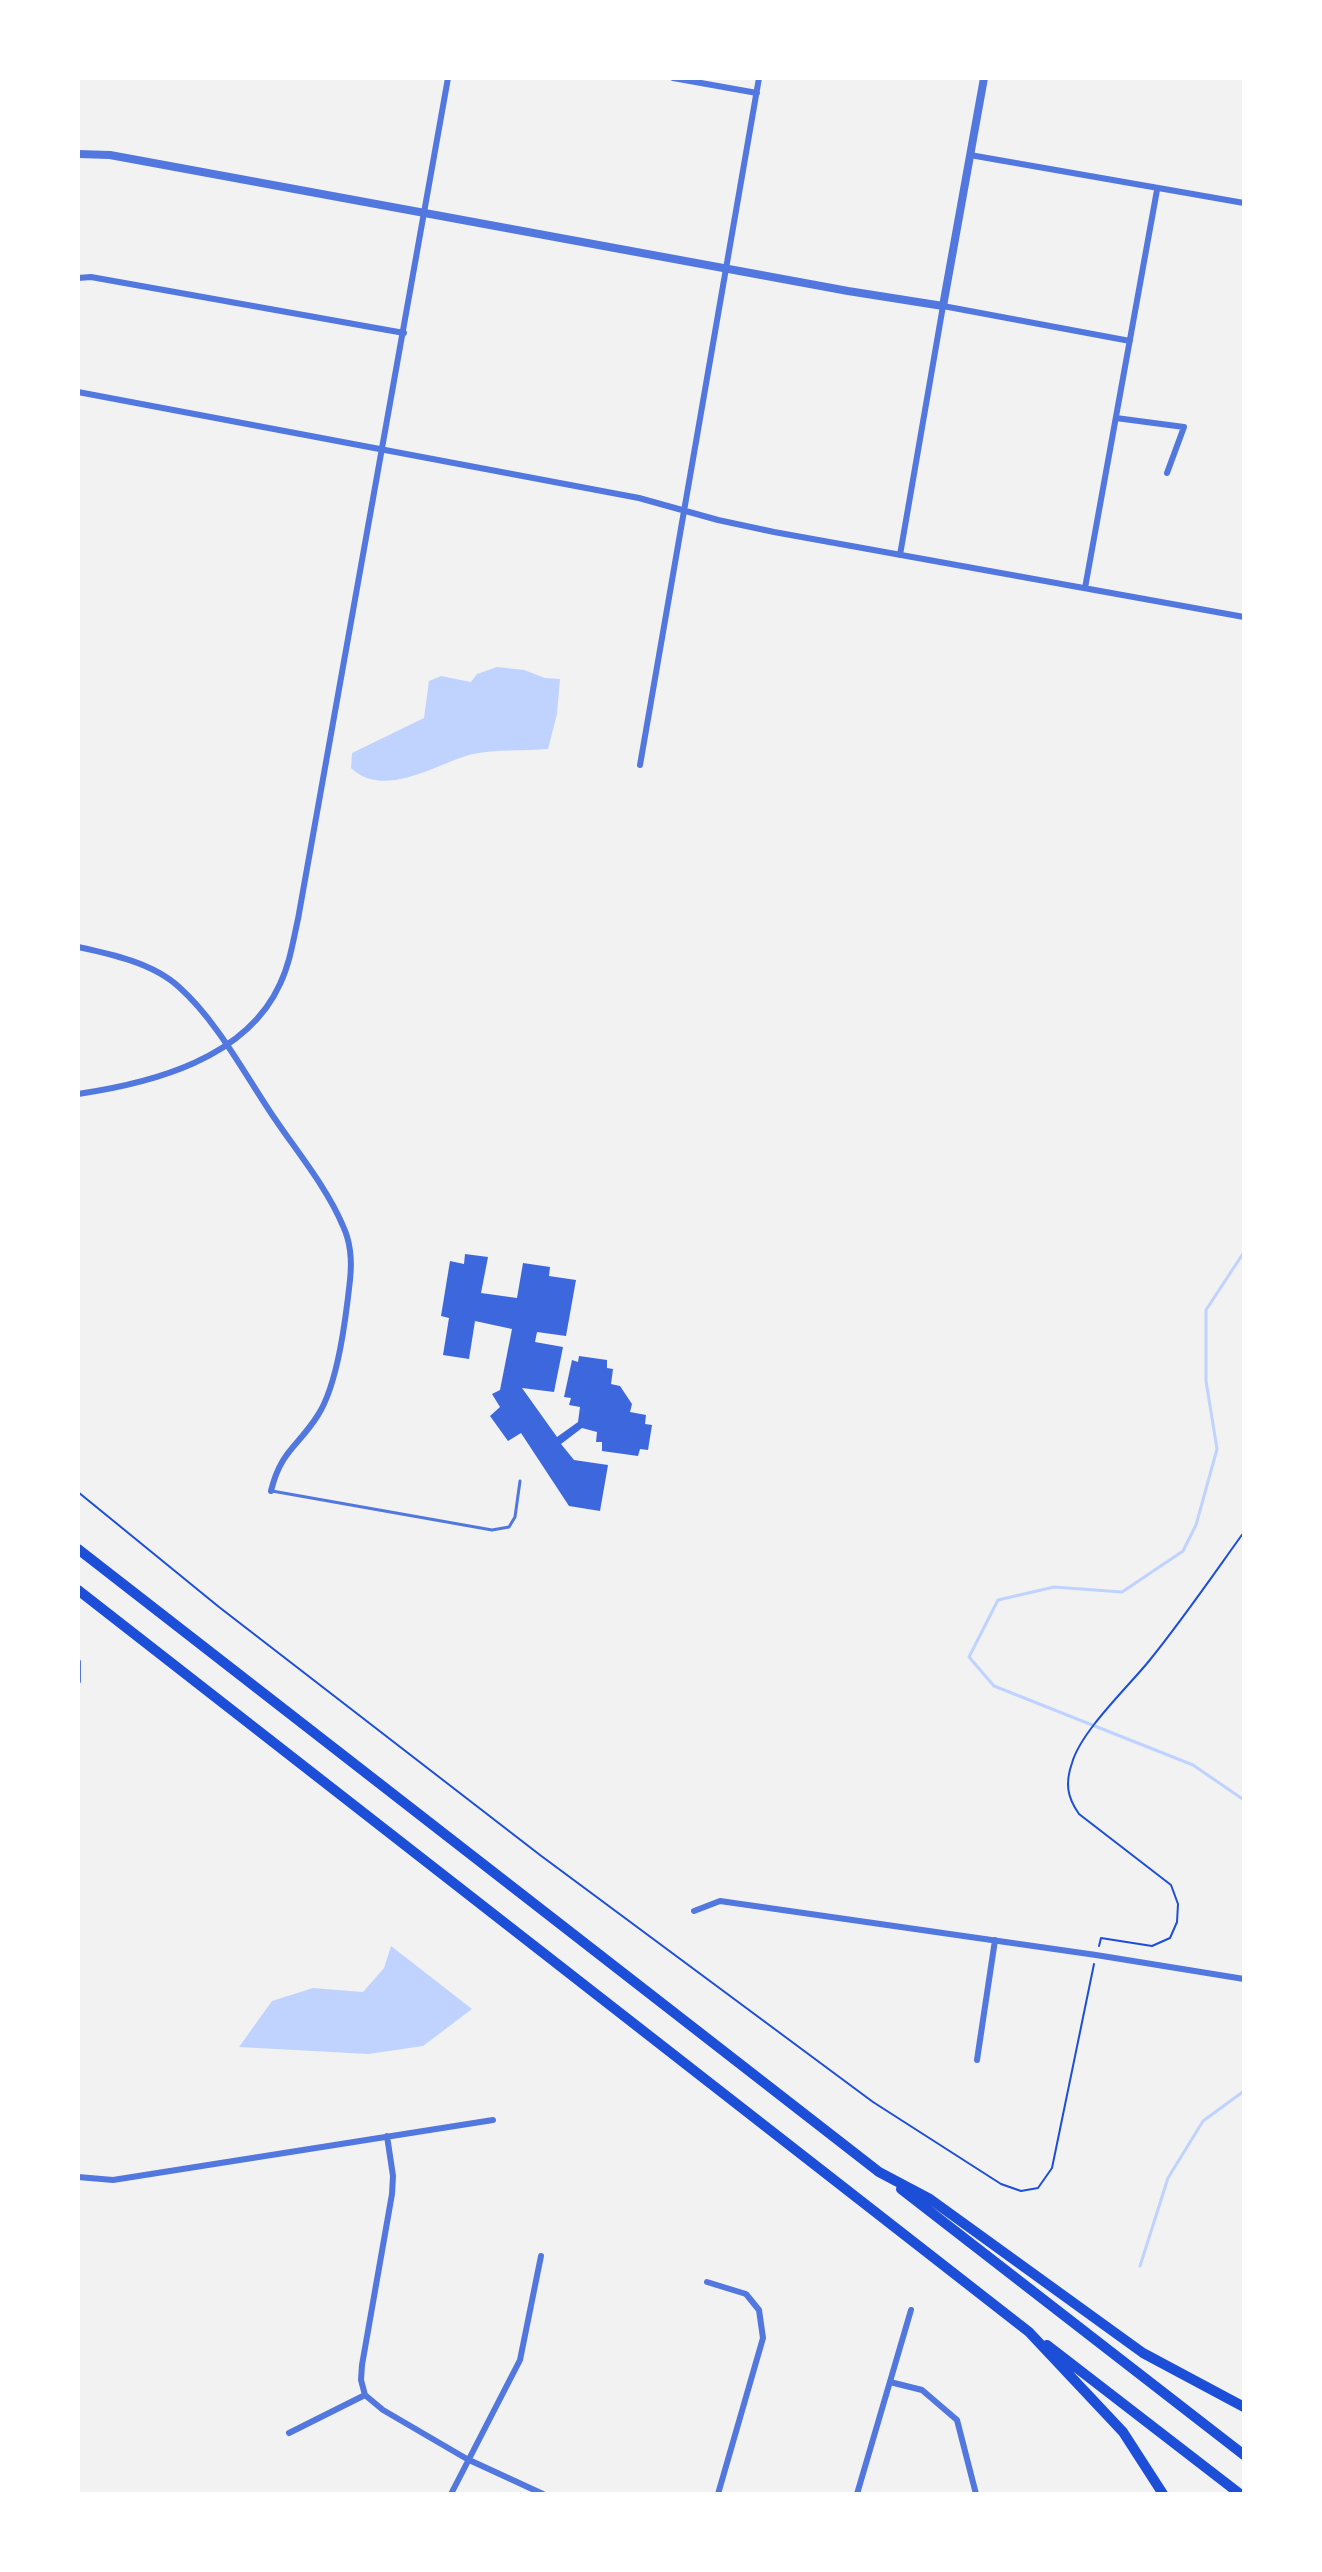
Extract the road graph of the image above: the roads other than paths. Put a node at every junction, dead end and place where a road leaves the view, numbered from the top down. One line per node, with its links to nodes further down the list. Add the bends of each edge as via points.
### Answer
1 (448, 78): 10 (street)
2 (673, 78): 5 (street)
3 (759, 78): 5 (street)
4 (984, 78): 7 (street)
5 (757, 93): 11 (street)
6 (78, 154): 10 (street, via 110,155)
7 (970, 155): 8 (street); 13 (street)
8 (1157, 190): 9 (street); 15 (street)
9 (1244, 203)
10 (425, 214): 11 (street); 14 (street)
11 (726, 269): 13 (street); 20 (street)
12 (78, 278): 14 (street)
13 (943, 306): 15 (street); 21 (street)
14 (404, 333): 18 (street)
15 (1130, 341): 17 (street)
16 (78, 392): 18 (street)
17 (1116, 418): 19 (street, via 1184,427); 22 (street)
18 (382, 449): 20 (street); 26 (street, via 289,960 263,1012)
19 (1167, 473)
20 (685, 511): 21 (street); 24 (street)
21 (900, 555): 22 (street)
22 (1085, 588): 23 (street)
23 (1244, 617)
24 (640, 765)
25 (78, 947): 26 (street, via 144,966 177,985)
26 (226, 1046): 27 (street, via 171,1071); 29 (street, via 337,1213 351,1261 326,1400 283,1459)
27 (78, 1094)
28 (520, 1481): 29 (lane, via 515,1517 509,1527 492,1530)
29 (271, 1491)
30 (78, 1549): 40 (highway)
31 (78, 1590): 45 (highway)
32 (79, 1666): 33 (street)
33 (78, 1681)
34 (694, 1911): 35 (street, via 720,1901)
35 (995, 1940): 36 (street); 37 (street)
36 (1244, 1979)
37 (977, 2060)
38 (493, 2120): 39 (street)
39 (387, 2136): 41 (street, via 113,2180); 47 (street, via 392,2194 362,2365)
40 (879, 2172): 48 (highway, via 930,2199 1143,2353); 50 (highway)
41 (78, 2177)
42 (541, 2256): 51 (street, via 520,2360)
43 (707, 2282): 54 (street, via 746,2294 759,2310 763,2338)
44 (911, 2310): 46 (street)
45 (1029, 2332): 57 (highway, via 1123,2432); 58 (highway)
46 (890, 2382): 55 (street); 56 (street, via 922,2390 957,2420)
47 (365, 2395): 49 (street); 51 (street)
48 (1244, 2407)
49 (289, 2433)
50 (1244, 2455)
51 (467, 2459): 52 (street); 53 (street)
52 (451, 2494)
53 (543, 2494)
54 (718, 2494)
55 (857, 2494)
56 (976, 2494)
57 (1163, 2494)
58 (1240, 2494)

